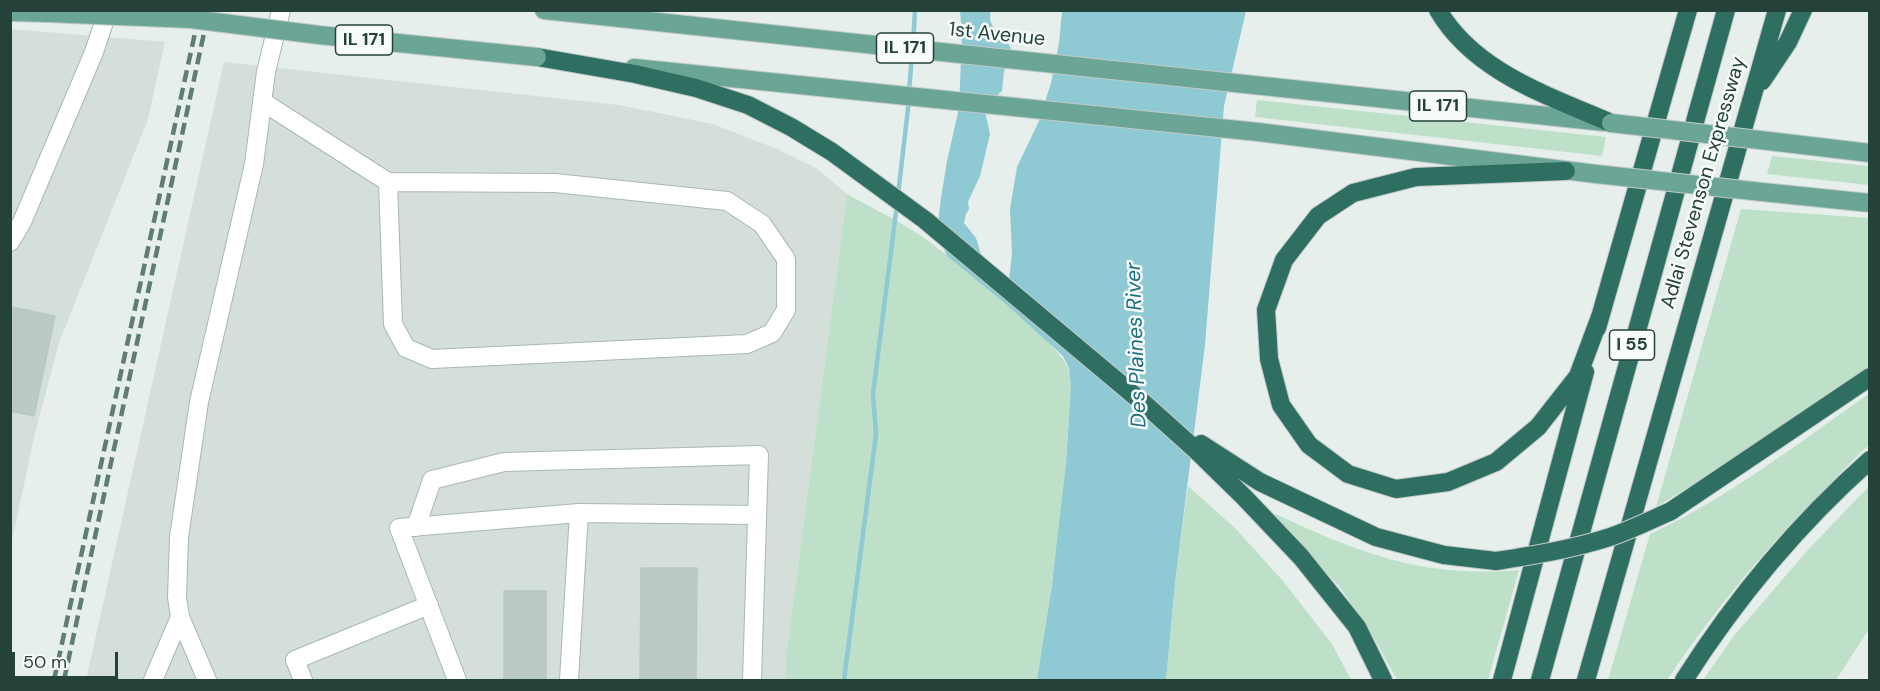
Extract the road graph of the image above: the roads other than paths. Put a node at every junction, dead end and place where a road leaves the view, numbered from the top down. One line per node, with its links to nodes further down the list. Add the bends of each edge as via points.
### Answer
1 (108, 10): 22 (lane, via 94,52)
2 (125, 10): 12 (main road, IL 171, bridge)
3 (280, 10): 16 (lane)
4 (544, 10): 17 (main road, 1st Avenue / IL 171)
5 (1438, 10): 17 (highway, via 1467,45 1492,66 1518,82)
6 (1680, 10): 13 (highway)
7 (1688, 10): 13 (highway)
8 (1726, 10): 40 (highway, Adlai Stevenson Expressway / I 55)
9 (1777, 10): 15 (highway, Adlai Stevenson Expressway / I 55)
10 (1803, 10): 15 (highway, via 1788,42)
11 (10, 12): 12 (main road, bridge)
12 (191, 19): 14 (main road, IL 171, bridge)
13 (1676, 51): 23 (highway)
14 (537, 57): 19 (main road, IL 171, via 1258,132); 25 (highway, via 696,88 748,105 791,128 925,220)
15 (1752, 94): 41 (highway, Adlai Stevenson Expressway / I 55)
16 (263, 102): 20 (lane); 31 (lane, via 254,164 199,402 183,498 176,581)
17 (1611, 123): 18 (main road, IL 171, bridge)
18 (1869, 153)
19 (1566, 171): 21 (main road, IL 171, bridge); 23 (highway, via 1416,177 1353,193 1317,216 1284,260 1266,310 1269,359 1281,405 1309,445 1348,474 1396,489 1448,482 1496,462 1538,427 1578,376)
20 (388, 182): 20 (lane, via 393,324 406,348 432,359 747,344 772,333 786,310 786,259 762,224 727,201 555,183)
21 (1869, 203)
22 (10, 242)
23 (1600, 317): 39 (highway)
24 (1869, 377): 25 (highway, bridge, via 1671,511 1588,543 1496,561 1444,555 1384,540 1260,482)
25 (1148, 407): 38 (highway, via 1301,557 1357,627)
26 (1869, 460): 42 (highway, via 1779,552 1710,640)
27 (579, 513): 28 (lane); 29 (lane); 36 (lane)
28 (757, 515): 29 (lane, via 759,455 504,462 432,480); 37 (lane)
29 (416, 527): 30 (lane, via 399,528)
30 (429, 605): 34 (lane, via 295,660); 35 (lane)
31 (180, 617): 32 (lane); 33 (lane)
32 (153, 681)
33 (207, 681)
34 (303, 681)
35 (457, 681)
36 (569, 681)
37 (752, 681)
38 (1383, 681)
39 (1502, 681)
40 (1540, 681)
41 (1586, 681)
42 (1684, 681)

